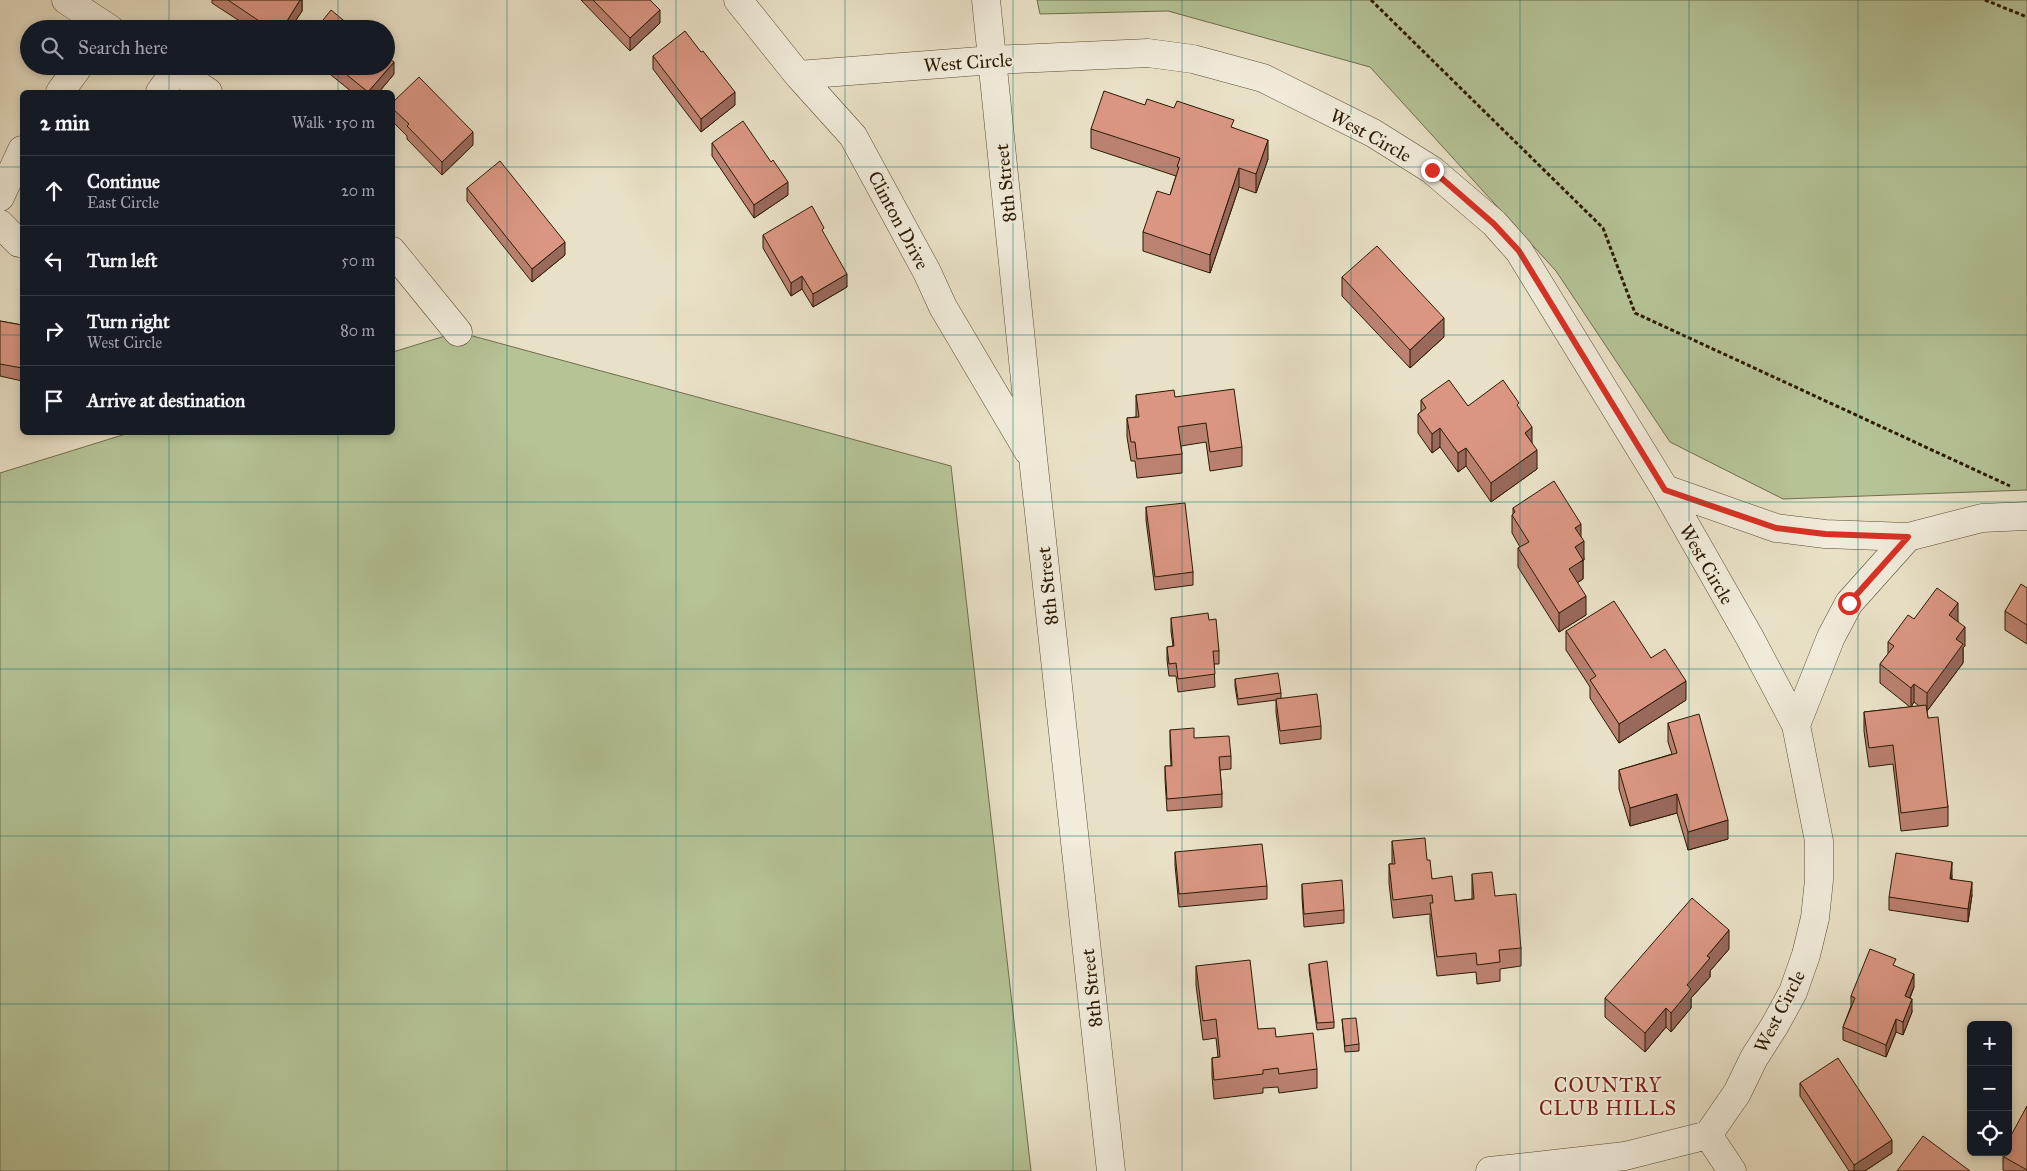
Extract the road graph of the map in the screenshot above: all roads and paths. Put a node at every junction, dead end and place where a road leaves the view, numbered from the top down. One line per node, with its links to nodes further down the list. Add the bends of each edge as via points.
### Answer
1 (66, 0): 7 (street)
2 (738, 0): 12 (street, Clinton Drive)
3 (986, 0): 8 (street, 8th Street)
4 (1371, 0): 23 (path, via 1603,228 1635,313)
5 (1985, 0): 6 (path)
6 (2027, 18)
7 (96, 20)
8 (993, 60): 12 (street, West Circle); 22 (street, 8th Street); 24 (street, West Circle, via 1148,53 1193,59 1264,78 1373,133 1432,170 1494,224 1519,251)
9 (73, 75): 13 (street)
10 (169, 75): 14 (street)
11 (183, 75): 15 (street)
12 (798, 75): 22 (street, Clinton Drive, via 854,136 943,307)
13 (62, 90)
14 (161, 90)
15 (205, 90)
16 (20, 154): 17 (street)
17 (0, 197)
18 (0, 224): 19 (street)
19 (20, 243)
20 (395, 255): 21 (street)
21 (458, 332)
22 (1033, 458): 29 (street, 8th Street)
23 (2011, 486)
24 (1665, 490): 26 (street, via 1776,528 1825,534); 27 (street, West Circle)
25 (2027, 516): 26 (street, via 1982,518)
26 (1908, 537): 27 (street, via 1849,603 1831,637)
27 (1796, 725): 28 (street, West Circle, via 1819,841 1815,918 1793,992 1737,1093)
28 (1708, 1135): 30 (street, via 1625,1156); 31 (street)
29 (1111, 1171)
30 (1490, 1171)
31 (1732, 1171)

